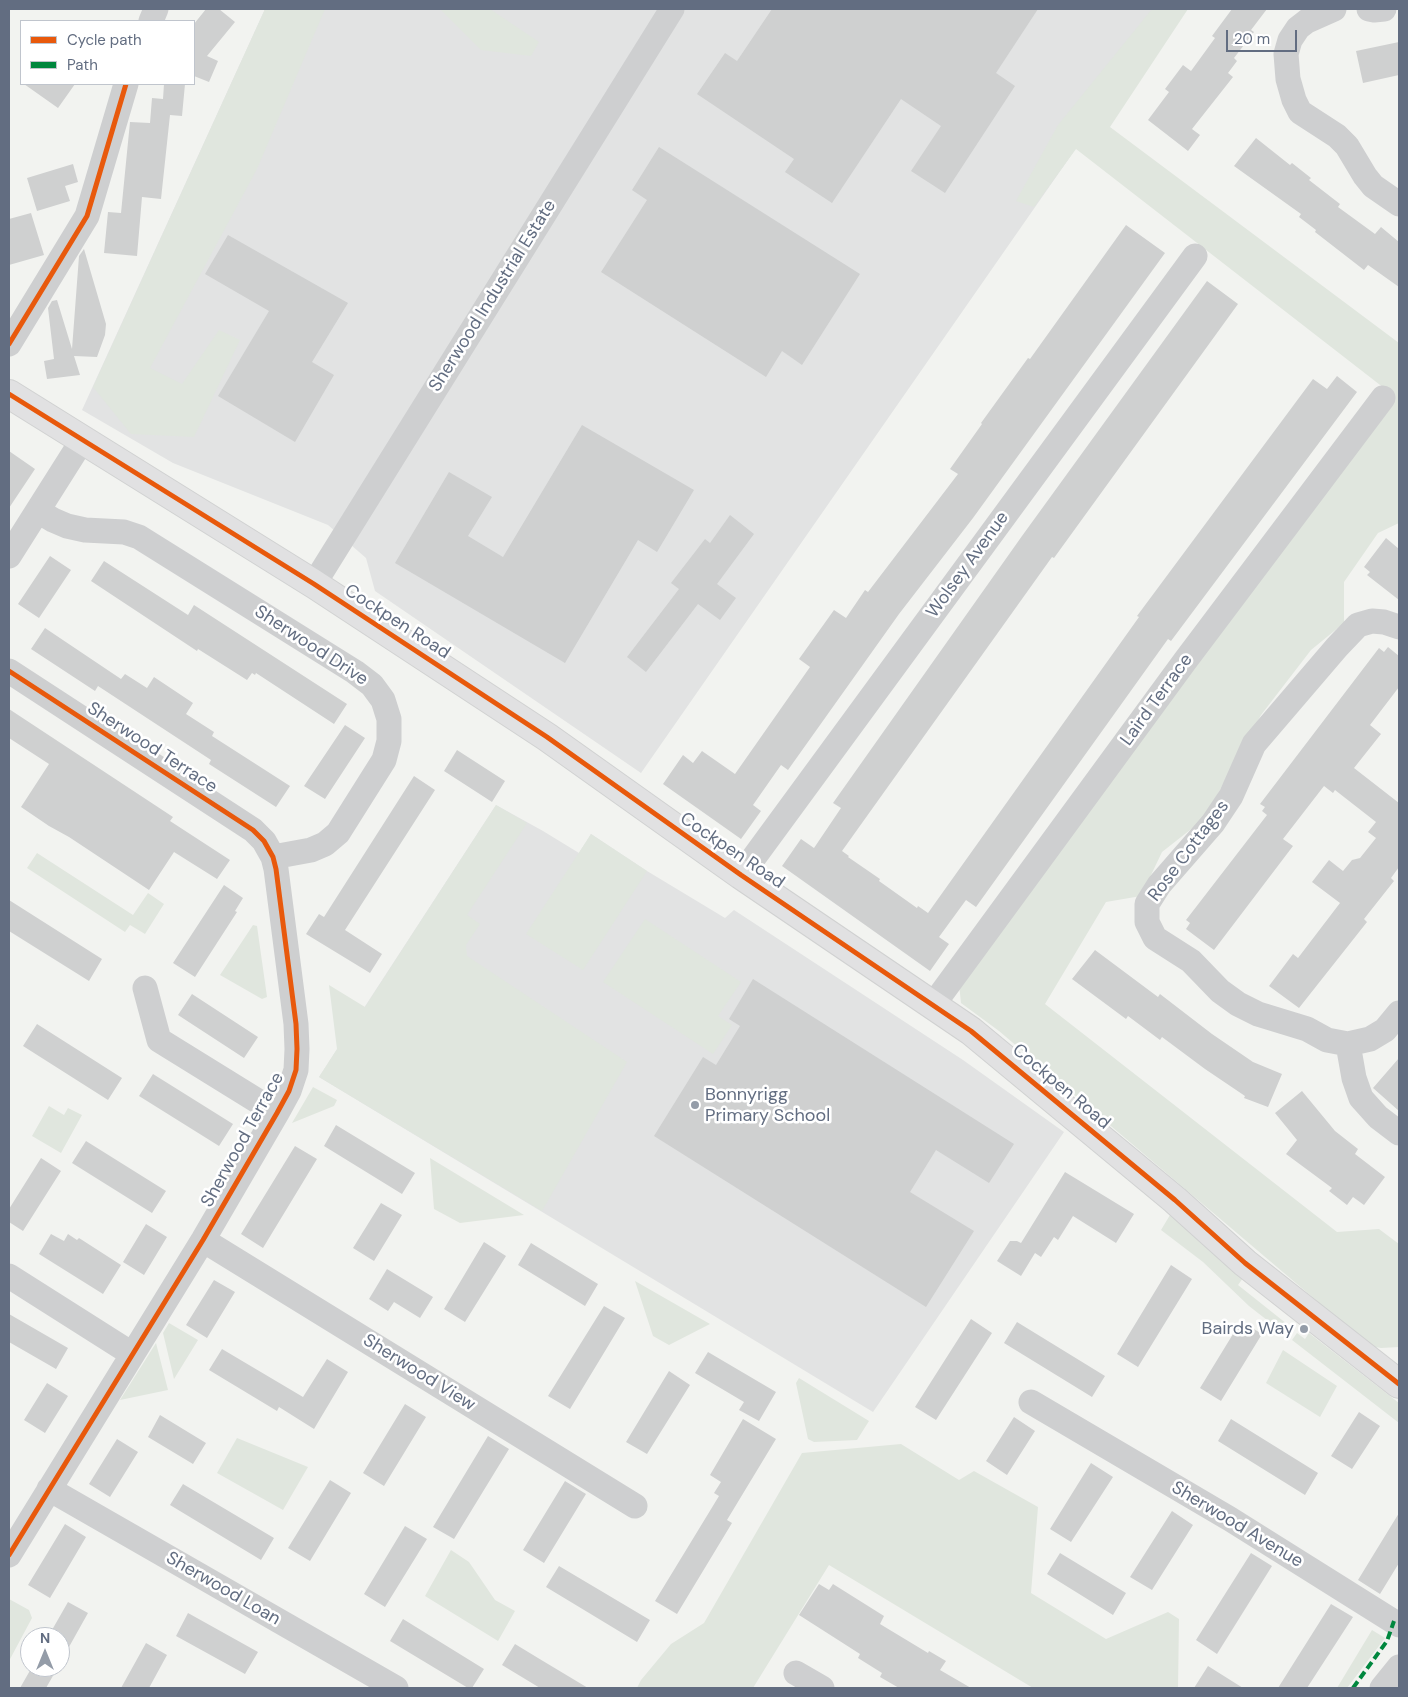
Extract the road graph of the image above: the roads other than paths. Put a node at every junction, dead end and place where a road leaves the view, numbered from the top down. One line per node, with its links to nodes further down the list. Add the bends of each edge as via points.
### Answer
1 (672, 9): 14 (street, Sherwood Industrial Estate)
2 (1334, 9): 6 (street, via 1307,20 1290,40 1286,54 1294,100 1300,112 1348,146 1373,186)
3 (1369, 9): 4 (street)
4 (1384, 9)
5 (126, 85): 8 (street, via 87,216)
6 (1399, 204)
7 (1195, 256): 18 (street, Wolsey Avenue)
8 (9, 344)
9 (9, 394): 11 (main road, Cockpen Road)
10 (1383, 398): 20 (street, Laird Terrace)
11 (83, 439): 12 (street); 14 (main road, Cockpen Road)
12 (38, 511): 13 (street); 17 (street, Sherwood Drive, via 67,526 124,532 140,537 355,672 372,685 383,700 389,719 389,741 384,760 338,833 311,850)
13 (9, 556)
14 (314, 584): 18 (main road, Cockpen Road, via 547,737)
15 (1399, 627): 22 (street, Rose Cottages, via 1372,620 1358,625 1337,647 1254,744 1231,796 1213,823 1159,885 1147,904 1147,922 1155,938 1191,962 1238,1004 1258,1014 1307,1029 1326,1040)
16 (9, 670): 17 (street, Sherwood Terrace, via 253,830)
17 (273, 857): 23 (street, Sherwood Terrace, via 298,1049 296,1070)
18 (741, 874): 20 (main road, Cockpen Road)
19 (145, 988): 23 (street, via 159,1040)
20 (933, 1005): 28 (main road, Cockpen Road, via 992,1047 1245,1263)
21 (1399, 1013): 22 (street, via 1385,1030 1370,1039)
22 (1348, 1044): 24 (street, via 1361,1098)
23 (277, 1113): 25 (street, Sherwood Terrace)
24 (1399, 1133)
25 (203, 1240): 27 (street, Sherwood Terrace); 31 (street, Sherwood View)
26 (9, 1276): 27 (street)
27 (132, 1354): 30 (street, Sherwood Terrace)
28 (1398, 1381)
29 (1031, 1402): 33 (street, Sherwood Avenue, via 1070,1434 1230,1520)
30 (49, 1489): 32 (street, Sherwood Terrace); 36 (street, Sherwood Loan)
31 (635, 1506)
32 (9, 1554)
33 (1399, 1625)
34 (1399, 1667): 38 (street)
35 (796, 1673): 37 (street)
36 (396, 1688)
37 (822, 1688)
38 (1382, 1688)

